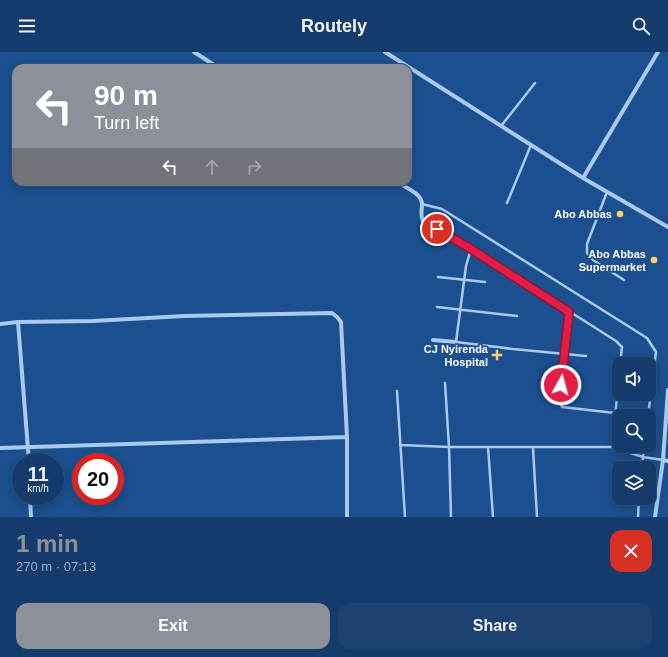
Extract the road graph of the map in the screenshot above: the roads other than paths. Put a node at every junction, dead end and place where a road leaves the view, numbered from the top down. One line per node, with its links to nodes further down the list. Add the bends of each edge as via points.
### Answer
1 (194, 52): 4 (street)
2 (386, 52): 5 (street)
3 (658, 52): 10 (street)
4 (213, 64)
5 (405, 64)
6 (412, 69): 8 (street)
7 (535, 83): 8 (lane)
8 (502, 126): 9 (street)
9 (530, 145): 10 (street); 13 (lane)
10 (582, 178): 12 (street)
11 (403, 186): 14 (street, via 416,194)
12 (607, 192): 16 (street); 20 (lane, via 587,244 587,253 593,260)
13 (507, 203)
14 (422, 204): 15 (street); 36 (lane, via 442,209 647,338 656,352)
15 (423, 221): 17 (lane)
16 (668, 227)
17 (471, 249): 19 (lane); 24 (lane)
18 (438, 277): 19 (lane)
19 (464, 280): 21 (lane); 23 (lane)
20 (624, 280)
21 (485, 282)
22 (437, 307): 23 (lane)
23 (460, 310): 25 (lane); 29 (lane)
24 (569, 312): 30 (lane); 32 (lane, via 616,341 622,347)
25 (517, 316)
26 (18, 322): 27 (street); 38 (street, via 332,314 341,322); 40 (street)
27 (0, 324)
28 (433, 340): 29 (street)
29 (456, 342): 30 (lane)
30 (564, 354): 31 (lane); 37 (lane, via 559,401 562,407)
31 (586, 356)
32 (621, 357)
33 (445, 383): 41 (lane)
34 (668, 390): 50 (street)
35 (397, 392): 39 (lane)
36 (649, 409)
37 (612, 413)
38 (347, 437): 40 (street); 56 (street)
39 (400, 445): 41 (lane); 57 (lane)
40 (28, 447): 43 (street); 46 (street)
41 (449, 447): 42 (lane); 58 (lane)
42 (488, 447): 44 (lane); 59 (lane)
43 (0, 448)
44 (534, 448): 45 (lane); 60 (lane)
45 (612, 448)
46 (28, 453)
47 (629, 453): 49 (lane)
48 (643, 453): 49 (lane)
49 (643, 457): 50 (lane); 51 (lane)
50 (663, 460): 52 (street); 62 (street)
51 (643, 461)
52 (668, 461)
53 (30, 505): 55 (street)
54 (639, 505): 61 (lane)
55 (31, 517)
56 (347, 517)
57 (404, 517)
58 (451, 517)
59 (493, 517)
60 (537, 517)
61 (638, 517)
62 (655, 517)

